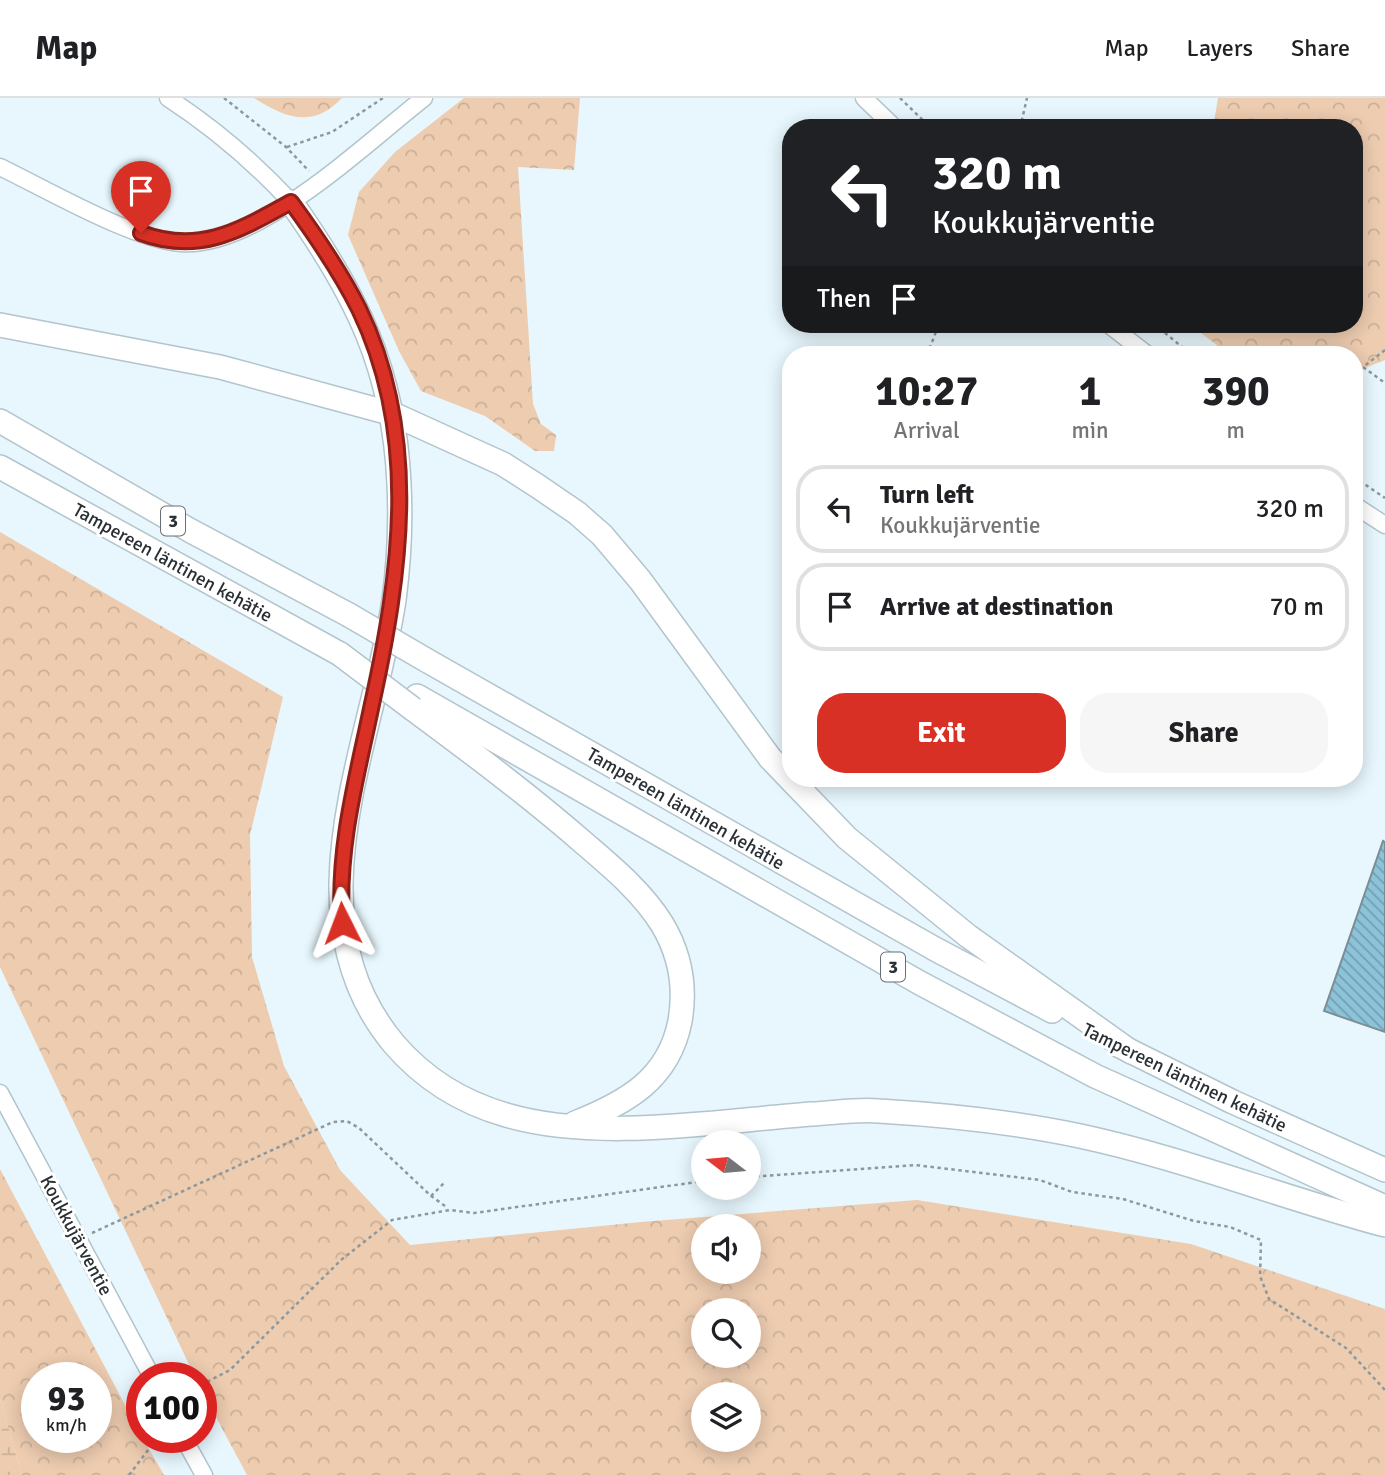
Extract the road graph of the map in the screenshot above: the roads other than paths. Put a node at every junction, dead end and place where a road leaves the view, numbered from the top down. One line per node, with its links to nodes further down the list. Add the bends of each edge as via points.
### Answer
1 (168, 98): 6 (street, via 253,161)
2 (424, 98): 6 (street)
3 (864, 98): 4 (street)
4 (886, 119)
5 (0, 167): 6 (street, via 126,227 183,244 243,229)
6 (291, 202): 10 (highway, via 360,312)
7 (0, 325): 10 (highway, via 220,367)
8 (1120, 333): 9 (street)
9 (1136, 346)
10 (393, 414): 16 (highway, via 503,464 602,535); 20 (highway, via 400,543 394,600 346,822 341,896 346,945 369,1009 424,1074 485,1109)
11 (0, 421): 18 (highway, Tampereen läntinen kehätie / 3, bridge, via 934,949)
12 (0, 467): 15 (highway, Tampereen läntinen kehätie / 3, bridge, via 340,654)
13 (1363, 511): 14 (street)
14 (1385, 525)
15 (415, 702): 20 (highway, via 617,872 663,926 678,961 682,1011 665,1063 635,1094); 22 (highway, Tampereen läntinen kehätie / 3, via 1095,1076)
16 (782, 770)
17 (798, 787): 18 (highway, via 847,838 957,928)
18 (1131, 1052): 21 (highway, Tampereen läntinen kehätie / 3)
19 (0, 1093): 24 (street, Koukkujärventie)
20 (566, 1126): 23 (highway, via 620,1128 873,1110 1009,1123 1083,1136)
21 (1385, 1170)
22 (1385, 1207)
23 (1385, 1225)
24 (144, 1362)
25 (192, 1453): 26 (street)
26 (204, 1475)

